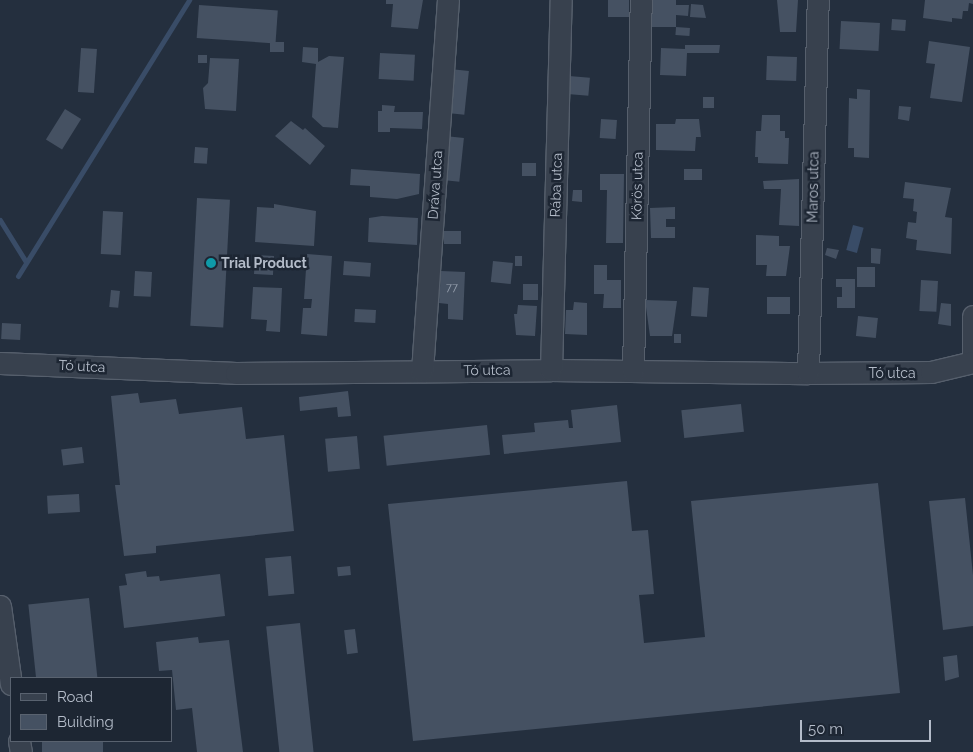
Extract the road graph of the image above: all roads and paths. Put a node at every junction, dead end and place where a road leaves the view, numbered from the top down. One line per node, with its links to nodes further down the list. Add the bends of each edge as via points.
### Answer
1 (448, 0): 9 (street, Dráva utca)
2 (561, 0): 8 (street, Rába utca)
3 (641, 0): 10 (street, Körös utca)
4 (818, 0): 11 (street, Maros utca)
5 (973, 316): 6 (street)
6 (973, 362): 11 (street, Tó utca, via 931,372)
7 (0, 363): 9 (street, Tó utca, via 236,374)
8 (551, 370): 9 (street, Tó utca); 10 (street, Tó utca)
9 (422, 371)
10 (633, 371): 11 (street, Tó utca)
11 (808, 374)
12 (0, 606): 13 (street)
13 (10, 677)

